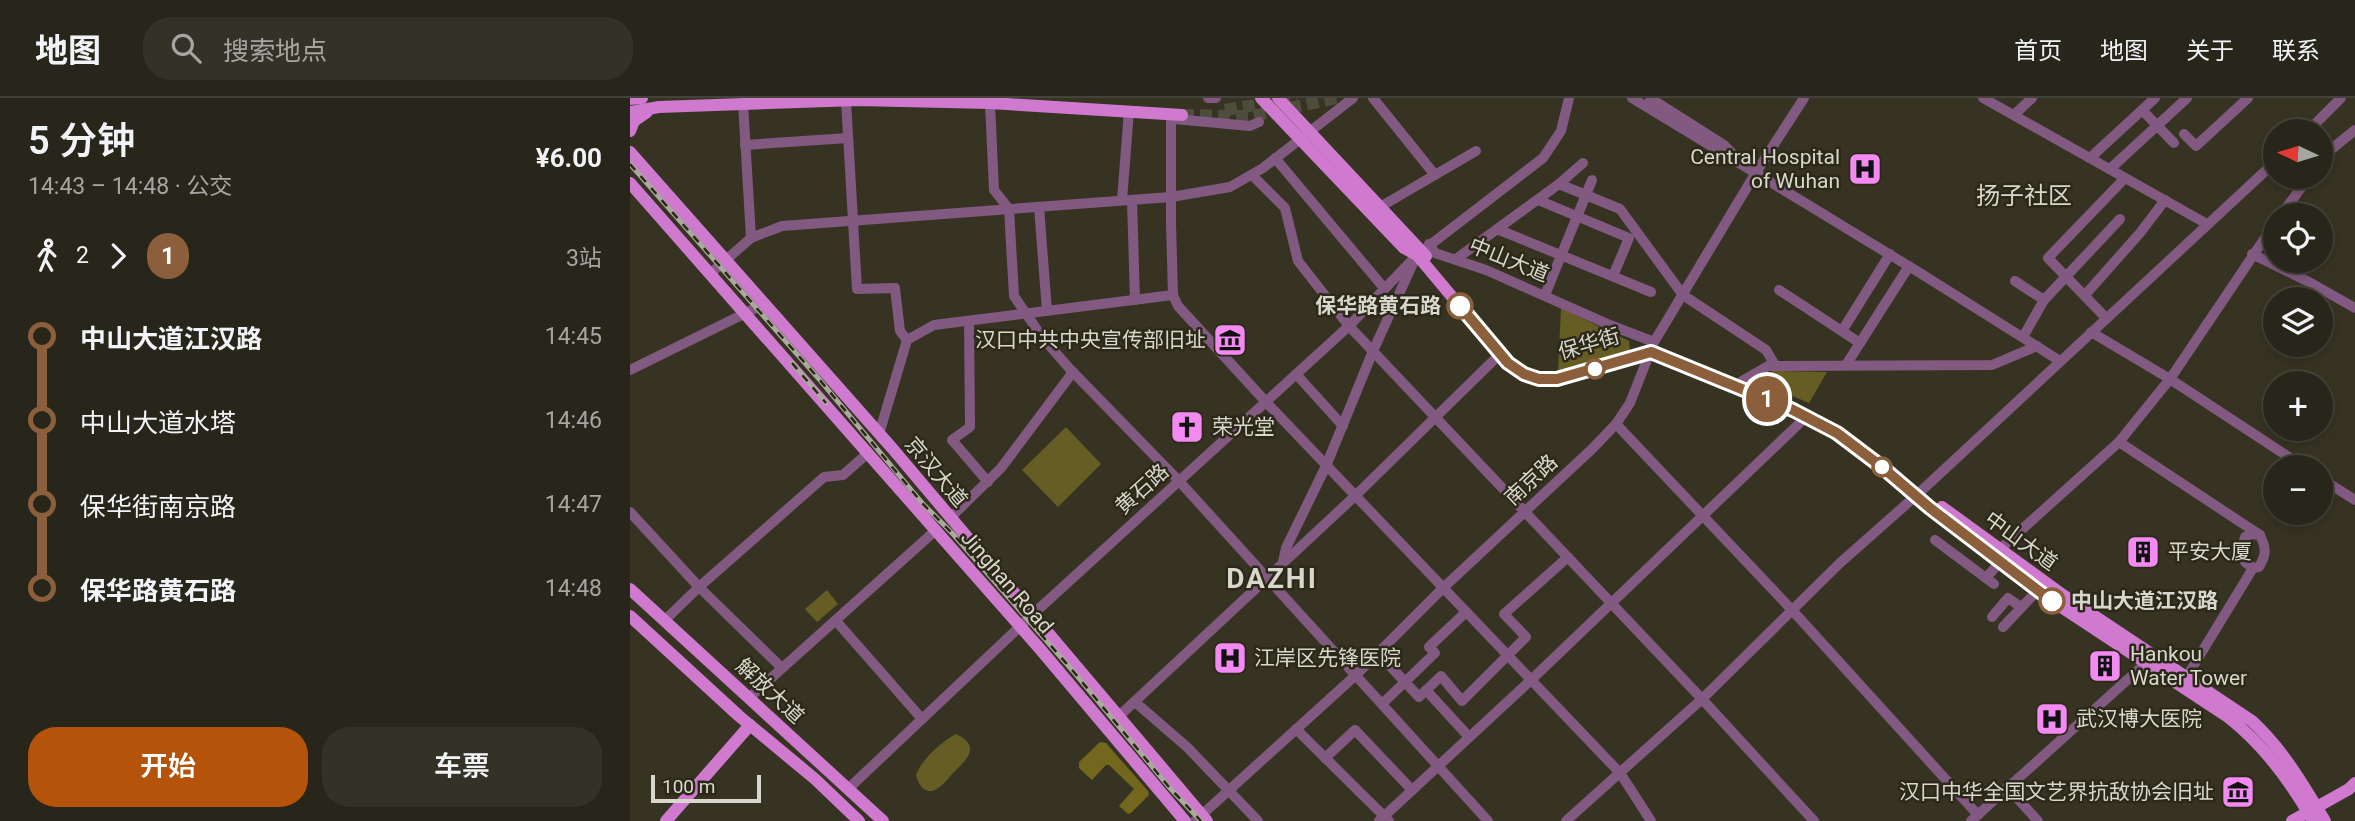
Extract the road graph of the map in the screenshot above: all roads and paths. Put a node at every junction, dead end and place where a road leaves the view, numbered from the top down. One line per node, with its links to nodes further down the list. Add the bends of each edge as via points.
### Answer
1 (642, 98): 18 (main road)
2 (1208, 98): 3 (street)
3 (1216, 98)
4 (1261, 98): 36 (main road, 中山大道)
5 (1278, 98): 33 (main road, 中山大道)
6 (1353, 98): 33 (street)
7 (1373, 98): 50 (street)
8 (1569, 98): 70 (street, 黄石路, via 1561,131 1542,158)
9 (1632, 98): 45 (street)
10 (1650, 98): 45 (street, via 1724,145)
11 (1804, 98): 48 (street, 南京路)
12 (1983, 98): 27 (street)
13 (2032, 98): 27 (street)
14 (2155, 98): 23 (street)
15 (2187, 98): 30 (street)
16 (2248, 98): 34 (street, via 2196,146)
17 (2341, 98): 28 (street)
18 (630, 99)
19 (846, 101): 20 (main road); 21 (main road); 35 (street)
20 (999, 102): 25 (main road); 26 (main road); 62 (street, via 994,190)
21 (743, 103): 22 (main road); 38 (street)
22 (659, 107): 24 (main road); 32 (main road, via 634,121)
23 (2142, 110): 30 (street); 43 (street)
24 (630, 112)
25 (1129, 113): 26 (main road); 57 (street)
26 (1179, 114): 29 (street, via 1250,126); 56 (street)
27 (2014, 115): 43 (street)
28 (2320, 119)
29 (1259, 122)
30 (2157, 126): 37 (street); 46 (street)
31 (2355, 130): 39 (street)
32 (630, 131)
33 (1311, 132): 36 (street); 61 (main road, 中山大道)
34 (2184, 134)
35 (848, 138): 38 (street); 65 (street)
36 (1299, 139): 42 (street); 70 (main road, 中山大道, via 1404,248)
37 (2174, 143)
38 (745, 145): 68 (street)
39 (2333, 148)
40 (1476, 151): 50 (street)
41 (630, 152): 75 (main road, 京汉大道)
42 (1275, 158): 49 (street); 81 (street)
43 (2090, 158): 46 (street)
44 (1583, 163): 54 (street)
45 (1742, 165): 48 (street)
46 (2110, 169): 51 (street)
47 (2263, 173): 66 (street)
48 (1755, 174): 71 (street); 86 (street, 南京路)
49 (1252, 175): 56 (street, via 1230,187); 97 (street, via 1285,208 1298,261)
50 (1435, 175): 61 (street)
51 (2125, 178): 59 (street); 79 (street, via 2048,258)
52 (1592, 180): 55 (street)
53 (630, 183): 77 (main road, Jinghan Road)
54 (1559, 184): 55 (street); 58 (street)
55 (1586, 195): 63 (street); 86 (street, via 1620,209)
56 (1171, 197): 57 (street); 84 (street)
57 (1127, 200): 60 (street); 88 (street)
58 (1538, 200): 63 (street); 67 (street)
59 (2165, 200): 66 (street); 87 (street)
60 (1039, 207): 62 (street); 92 (street)
61 (1380, 207): 70 (main road, 中山大道)
62 (1009, 209): 65 (street); 94 (street, via 1014,296)
63 (1577, 216): 73 (street); 78 (street, via 1629,237)
64 (2120, 219): 79 (street)
65 (853, 220): 68 (street, via 782,226); 101 (street, via 856,289 895,288 900,331)
66 (2207, 224): 95 (street)
67 (1497, 229): 73 (street); 74 (street)
68 (751, 238): 75 (street)
69 (2263, 239): 72 (street)
70 (1422, 250): 74 (street, 中山大道); 81 (street, 黄石路); 104 (main road, 保华街, via 1516,362 1540,374 1557,374); 105 (street); 106 (main road, 保华街)
71 (1889, 254): 76 (street); 98 (street)
72 (2252, 254): 91 (street); 113 (street)
73 (1561, 255): 78 (street); 85 (street)
74 (1455, 260): 104 (street, 中山大道)
75 (725, 262): 77 (street); 90 (main road, 京汉大道)
76 (1909, 266): 100 (street); 102 (street)
77 (711, 274): 93 (main road, Jinghan Road)
78 (1613, 276): 83 (street)
79 (2067, 276): 87 (street); 89 (street)
80 (2015, 281): 89 (street)
81 (1384, 288): 97 (street, 黄石路)
82 (1779, 290): 98 (street)
83 (1651, 292)
84 (1174, 295): 88 (street); 115 (street, via 1178,306)
85 (1545, 295)
86 (1683, 295): 104 (street, 南京路); 108 (street, via 1766,350)
87 (2085, 295): 95 (street)
88 (1135, 300): 92 (street)
89 (2044, 300): 100 (street)
90 (764, 304): 93 (street); 120 (main road, 京汉大道)
91 (2355, 308)
92 (1047, 311): 94 (street)
93 (747, 314): 110 (street); 122 (main road, Jinghan Road)
94 (1026, 314): 96 (street); 111 (street)
95 (2106, 318): 99 (street)
96 (969, 321): 101 (street, via 934,325); 126 (street, via 970,427 952,440)
97 (1349, 326): 105 (street); 112 (street, 黄石路)
98 (1842, 331): 102 (street)
99 (2091, 332): 107 (street); 113 (street)
100 (2023, 337): 103 (street)
101 (907, 340): 120 (street)
102 (1860, 343): 109 (street)
103 (2037, 346): 107 (street); 109 (street, via 1992,365)
104 (1652, 347): 106 (main road, 保华街, via 1557,379 1524,374); 114 (main road, 中山大道); 118 (street, 南京路, via 1630,403)
105 (1373, 351): 116 (street); 119 (street)
106 (1500, 355): 116 (street)
107 (2060, 361): 128 (street)
108 (1775, 365): 109 (street); 114 (street)
109 (1846, 365)
110 (630, 370)
111 (1073, 372): 125 (street); 126 (street)
112 (1296, 374): 115 (street, 黄石路); 119 (street)
113 (2170, 379): 121 (street); 123 (street)
114 (1742, 385): 117 (main road, 中山大道); 128 (main road, 中山大道, via 1839,426)
115 (1266, 402): 124 (street); 125 (street, 黄石路)
116 (1435, 417): 129 (street); 132 (street)
117 (1806, 417): 128 (main road, 中山大道, via 1837,433); 133 (street)
118 (1616, 424): 132 (street, 南京路); 133 (street)
119 (1343, 426): 124 (street)
120 (880, 435): 134 (main road, 京汉大道)
121 (2119, 442): 136 (street); 138 (street)
122 (868, 453): 135 (main road, Jinghan Road); 143 (street, via 843,475 824,477)
123 (2286, 455)
124 (1326, 466): 129 (street); 140 (street)
125 (1179, 481): 142 (street); 152 (street, 黄石路)
126 (988, 482): 134 (street)
127 (2333, 486): 130 (street)
128 (1919, 493): 138 (main road, 中山大道); 149 (street)
129 (1355, 496): 140 (street); 144 (street)
130 (2355, 500)
131 (630, 512): 143 (street)
132 (1525, 512): 139 (street); 144 (street, 南京路)
133 (1703, 517): 147 (street); 149 (street)
134 (950, 518): 152 (main road, 京汉大道)
135 (936, 530): 155 (street); 156 (main road, Jinghan Road)
136 (2260, 535): 141 (street, via 2265,557); 141 (street, via 2245,537 2242,549 2245,562)
137 (1935, 540): 138 (street, via 1990,581)
138 (2000, 556): 146 (main road, 中山大道); 163 (main road, 中山大道)
139 (1568, 557): 147 (street); 159 (street, via 1504,614 1526,637)
140 (1283, 562): 142 (street)
141 (2253, 568): 163 (street)
142 (1267, 577): 162 (street); 169 (street)
143 (699, 587): 154 (street); 161 (street)
144 (1443, 588): 150 (street); 158 (street, 南京路)
145 (630, 589): 154 (main road, 解放大道)
146 (2037, 591): 148 (street); 160 (main road, 中山大道)
147 (1612, 604): 164 (street); 168 (street)
148 (2021, 607): 153 (street, via 2008,598); 157 (street)
149 (1792, 610): 168 (street); 185 (street)
150 (1466, 612): 159 (street); 165 (street, via 1429,647 1435,653)
151 (630, 616): 173 (main road, 解放大道)
152 (1031, 616): 156 (street, 黄石路); 171 (main road, 京汉大道)
153 (1992, 617)
154 (665, 620): 167 (main road, 解放大道)
155 (837, 622): 161 (street); 172 (street)
156 (1020, 627): 172 (street, 黄石路); 191 (main road, Jinghan Road)
157 (2003, 627)
158 (1378, 653): 162 (street, 南京路); 165 (street)
159 (1508, 656): 164 (street); 166 (street, via 1462,701 1441,676)
160 (2146, 663): 180 (street); 184 (main road, 中山大道, via 2249,733)
161 (782, 668): 167 (street)
162 (1356, 675): 170 (street); 174 (street, 南京路)
163 (2186, 678): 184 (main road, 中山大道, via 2252,721 2274,742)
164 (1531, 680): 175 (street); 178 (street)
165 (1406, 682): 166 (street, via 1419,697); 170 (street)
166 (1426, 691): 175 (street)
167 (750, 698): 181 (main road, 解放大道)
168 (1702, 699): 178 (street); 196 (street)
169 (1135, 702): 171 (street); 182 (street)
170 (1382, 704): 177 (street)
171 (1118, 717): 186 (main road, 京汉大道)
172 (922, 719): 181 (street, 黄石路)
173 (750, 725): 188 (main road); 189 (main road, 解放大道)
174 (1296, 729): 176 (street); 182 (street, 南京路)
175 (1469, 737): 177 (street)
176 (1325, 758): 183 (street, via 1355,730); 187 (street)
177 (1438, 766): 183 (street); 193 (street)
178 (1620, 774): 194 (street); 195 (street)
179 (2355, 783): 184 (main road)
180 (2007, 787): 185 (street); 197 (street)
181 (848, 789): 190 (main road, 解放大道)
182 (1227, 790): 186 (street, 南京路); 192 (street)
183 (1412, 790): 187 (street)
184 (2312, 813): 198 (main road); 199 (main road, 中山大道)
185 (1975, 818)
186 (1201, 819)
187 (1384, 819)
188 (666, 821)
189 (859, 821)
190 (883, 821)
191 (1185, 821)
192 (1258, 821)
193 (1488, 821)
194 (1566, 821)
195 (1651, 821)
196 (1814, 821)
197 (2038, 821)
198 (2292, 821)
199 (2325, 821)

